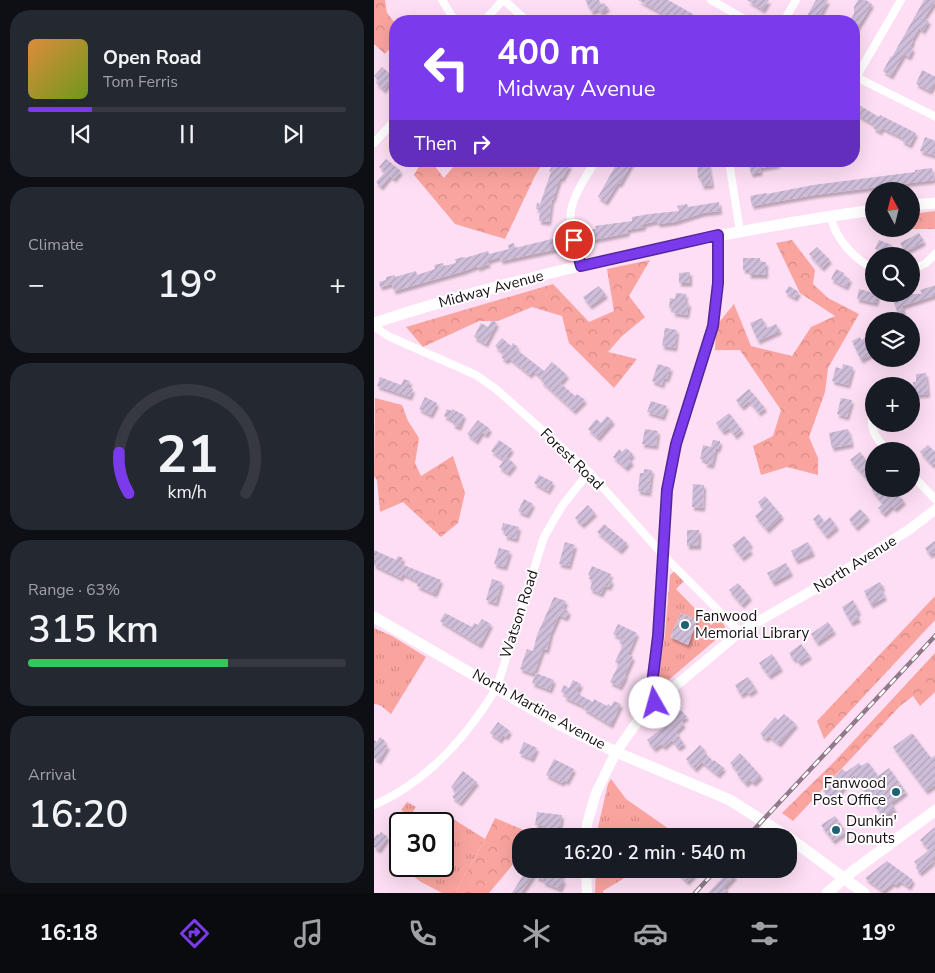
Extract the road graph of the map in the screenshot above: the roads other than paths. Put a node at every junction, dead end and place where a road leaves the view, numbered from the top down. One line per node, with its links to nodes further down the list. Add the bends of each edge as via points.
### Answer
1 (442, 0): 6 (street)
2 (503, 0): 7 (street); 8 (street)
3 (711, 0): 9 (street)
4 (796, 0): 10 (street)
5 (901, 0): 11 (street)
6 (451, 15)
7 (489, 15)
8 (520, 15)
9 (737, 15)
10 (787, 15)
11 (860, 70)
12 (860, 81): 13 (street)
13 (935, 117)
14 (389, 127): 15 (street)
15 (374, 143)
16 (592, 167): 27 (street, via 571,208 571,226)
17 (730, 167): 22 (street)
18 (935, 203): 19 (main road)
19 (920, 205)
20 (865, 211): 21 (main road, Midway Avenue)
21 (831, 216): 22 (main road, Midway Avenue); 25 (street, via 838,237)
22 (740, 232): 23 (main road, Midway Avenue)
23 (718, 235): 27 (main road, Midway Avenue); 33 (street, via 718,283 713,326 671,465)
24 (935, 252): 26 (street)
25 (865, 262)
26 (920, 265)
27 (581, 266): 28 (main road, Midway Avenue, via 489,288)
28 (374, 325): 29 (street, Forest Road, via 388,336 476,375)
29 (589, 472): 33 (street, Forest Road); 36 (street, Watson Road, via 562,506 544,537)
30 (920, 484): 31 (street)
31 (935, 500)
32 (935, 509): 35 (street, North Avenue, via 910,529 827,582)
33 (664, 556): 35 (street, Forest Road); 37 (street, via 652,684)
34 (374, 617): 36 (main road, North Martine Avenue)
35 (740, 632): 37 (street, North Avenue)
36 (497, 687): 38 (main road, North Martine Avenue); 39 (street, Watson Road, via 451,749 405,788)
37 (655, 703): 38 (street, North Avenue)
38 (616, 752): 41 (street, North Avenue, via 596,793); 42 (main road, North Martine Avenue, via 717,794)
39 (374, 805)
40 (935, 810): 45 (main road)
41 (587, 828)
42 (773, 828)
43 (797, 844): 45 (main road, North Martine Avenue)
44 (586, 878): 46 (street)
45 (843, 878): 47 (main road); 48 (main road, North Martine Avenue)
46 (587, 893)
47 (827, 893)
48 (864, 893)

